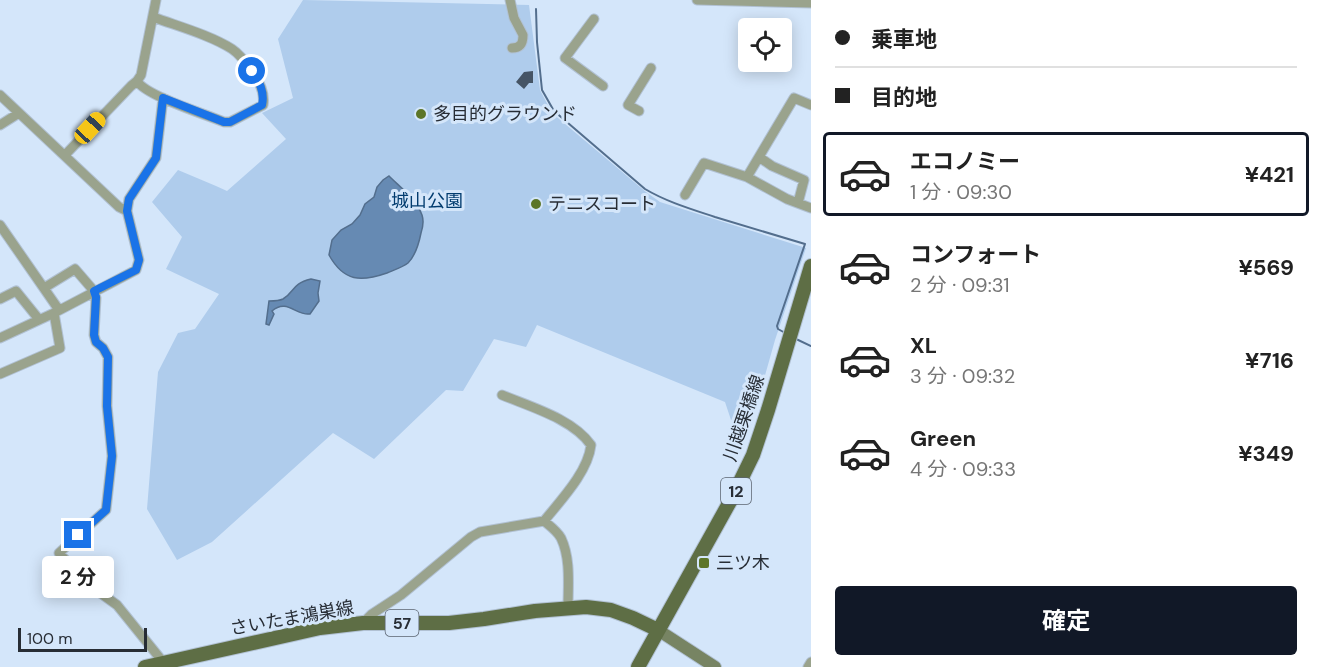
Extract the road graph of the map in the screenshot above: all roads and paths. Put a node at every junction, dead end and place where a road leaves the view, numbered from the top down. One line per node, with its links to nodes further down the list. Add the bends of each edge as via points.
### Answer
1 (156, 0): 5 (street)
2 (510, 0): 7 (street, via 524,35 522,44)
3 (697, 0): 4 (street)
4 (811, 3)
5 (153, 17): 9 (street); 12 (street, via 232,49 252,71 264,98 262,105 224,122)
6 (594, 19): 10 (street, via 565,58)
7 (512, 48)
8 (651, 68): 14 (street, via 628,105)
9 (137, 81): 12 (street); 17 (street)
10 (603, 86)
11 (0, 95): 15 (street)
12 (163, 98): 23 (street, via 156,158 129,199)
13 (811, 105): 18 (street, via 794,98)
14 (639, 111)
15 (19, 113): 16 (street); 17 (street)
16 (0, 125)
17 (64, 155): 23 (street)
18 (759, 157): 19 (street); 21 (street, via 804,180)
19 (747, 177): 20 (street, via 704,163); 21 (street)
20 (685, 195)
21 (798, 203): 22 (street)
22 (811, 208)
23 (127, 211): 27 (street, via 139,260 136,270)
24 (0, 225): 26 (street)
25 (811, 266): 37 (main road, 川越栗橋線 / 12, via 749,464)
26 (44, 288): 27 (street, via 75,269); 29 (street)
27 (94, 291): 29 (street); 39 (street, via 94,335 108,357 112,456 106,510 59,553 88,585 117,605)
28 (0, 298): 30 (street, via 16,291)
29 (57, 312): 30 (street); 32 (street, via 60,348)
30 (38, 320): 31 (street)
31 (0, 338)
32 (0, 374)
33 (502, 394): 34 (street, via 553,415 591,445 579,476)
34 (544, 521): 35 (street, via 560,536 565,549); 36 (street, via 471,537)
35 (568, 608): 36 (main road, さいたま鴻巣線 / 57, via 449,623); 37 (main road, さいたま鴻巣線 / 57, via 611,610)
36 (363, 623): 39 (main road, さいたま鴻巣線 / 57, via 320,628)
37 (658, 630): 41 (main road, 川越栗橋線 / 12); 42 (street)
38 (811, 662): 43 (street)
39 (165, 664): 40 (main road, さいたま鴻巣線 / 57)
40 (145, 667)
41 (638, 667)
42 (715, 667)
43 (808, 667)

